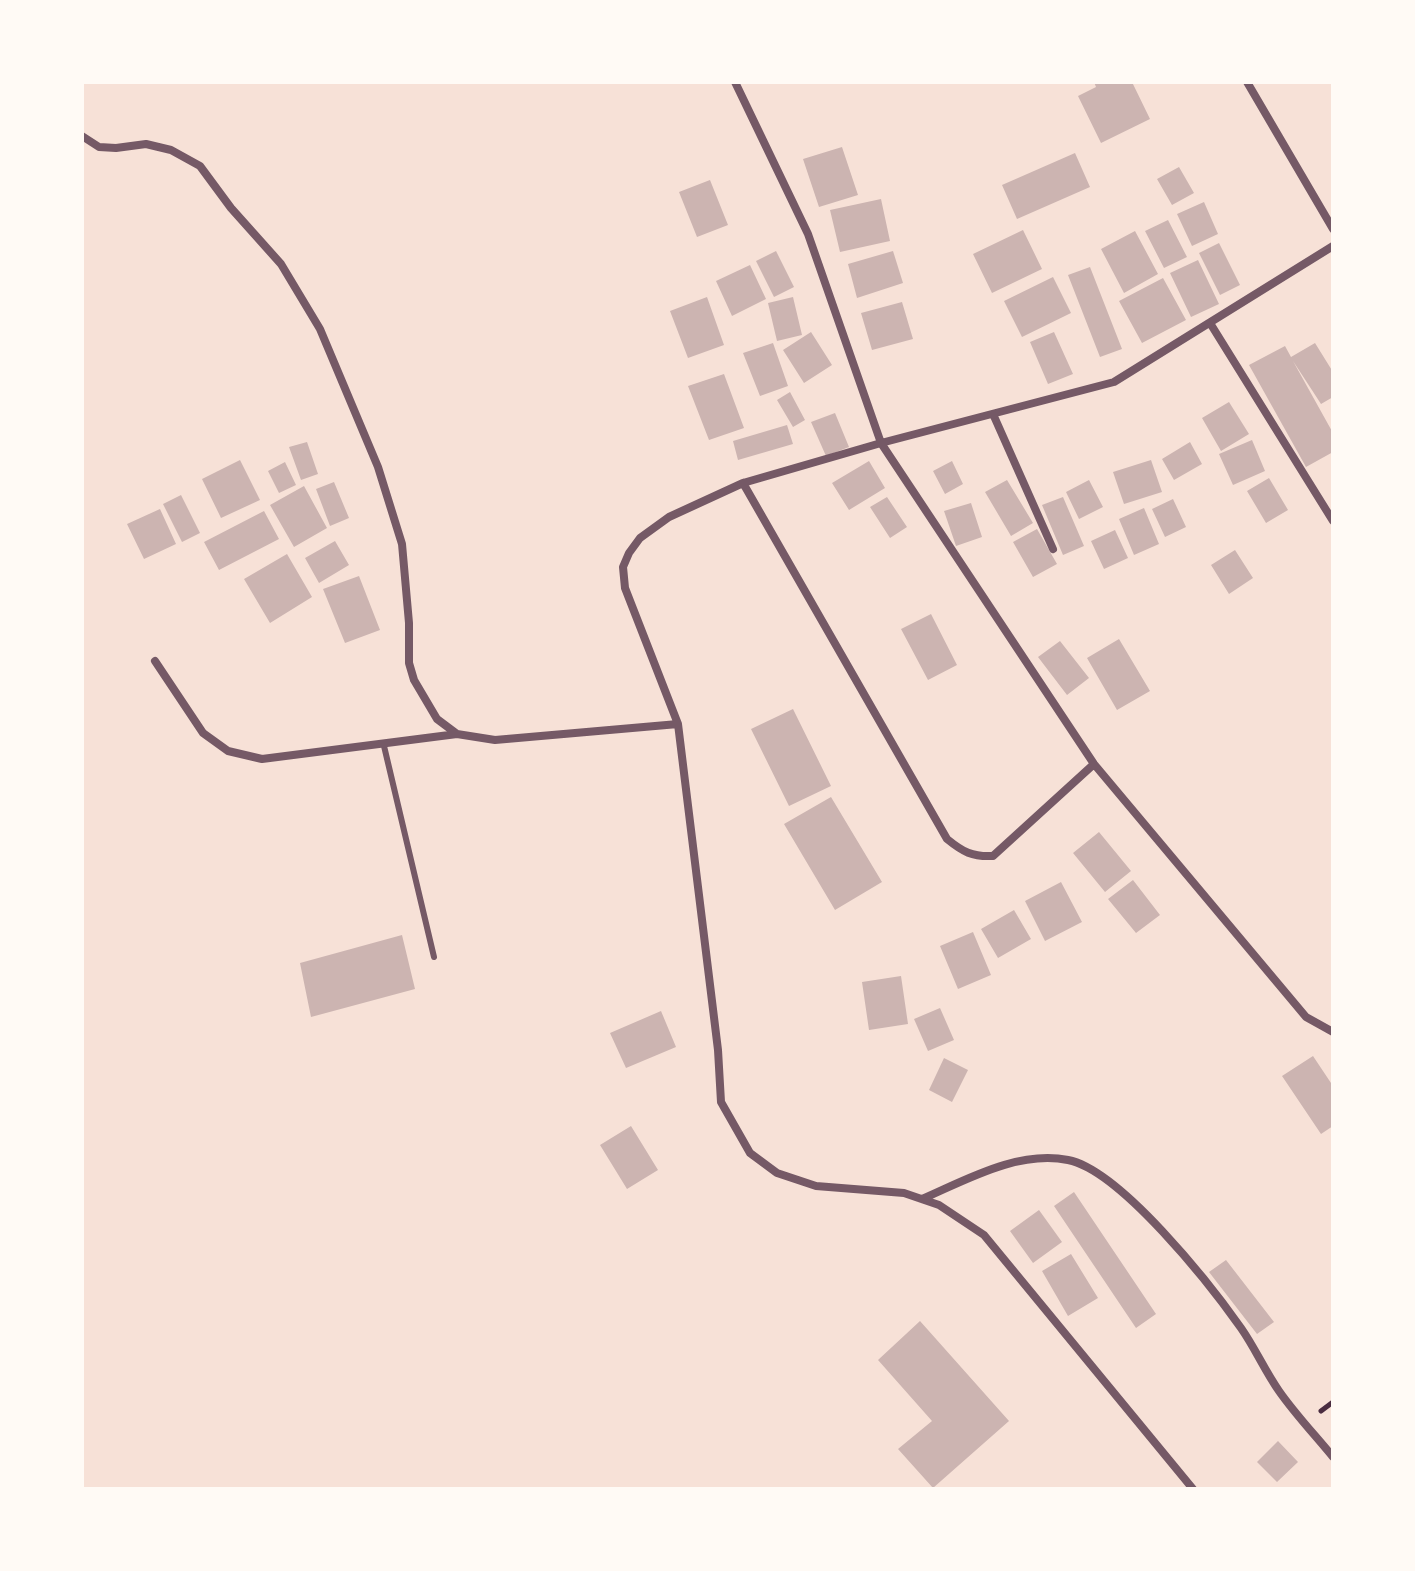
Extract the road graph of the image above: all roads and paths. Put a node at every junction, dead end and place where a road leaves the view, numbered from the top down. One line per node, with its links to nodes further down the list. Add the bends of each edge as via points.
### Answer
1 (735, 82): 8 (street, via 808,234)
2 (1247, 82): 4 (street)
3 (82, 136): 14 (street, via 99,147 146,144 171,150 200,166 281,264 320,329 378,467 402,544 414,680 437,719)
4 (1333, 229)
5 (1333, 246): 6 (street)
6 (1210, 323): 7 (street, via 1114,382); 10 (street)
7 (993, 414): 8 (street); 11 (street)
8 (881, 443): 9 (street); 16 (street)
9 (743, 483): 13 (street, via 669,517 640,538 623,567 625,588); 16 (street, via 947,839 976,857 993,856)
10 (1333, 521)
11 (1053, 549)
12 (155, 661): 15 (street, via 203,733 228,751 262,759)
13 (678, 724): 14 (street, via 495,740); 19 (street, via 721,1102 750,1153 777,1173 816,1186)
14 (457, 734): 15 (street)
15 (384, 746): 17 (lane)
16 (1094, 764): 18 (street, via 1306,1017)
17 (434, 957)
18 (1333, 1032)
19 (922, 1199): 20 (street, via 997,1167 1036,1159 1069,1160 1110,1181 1160,1228 1242,1328 1279,1390); 21 (street, via 984,1235)
20 (1333, 1457)
21 (1193, 1489)

